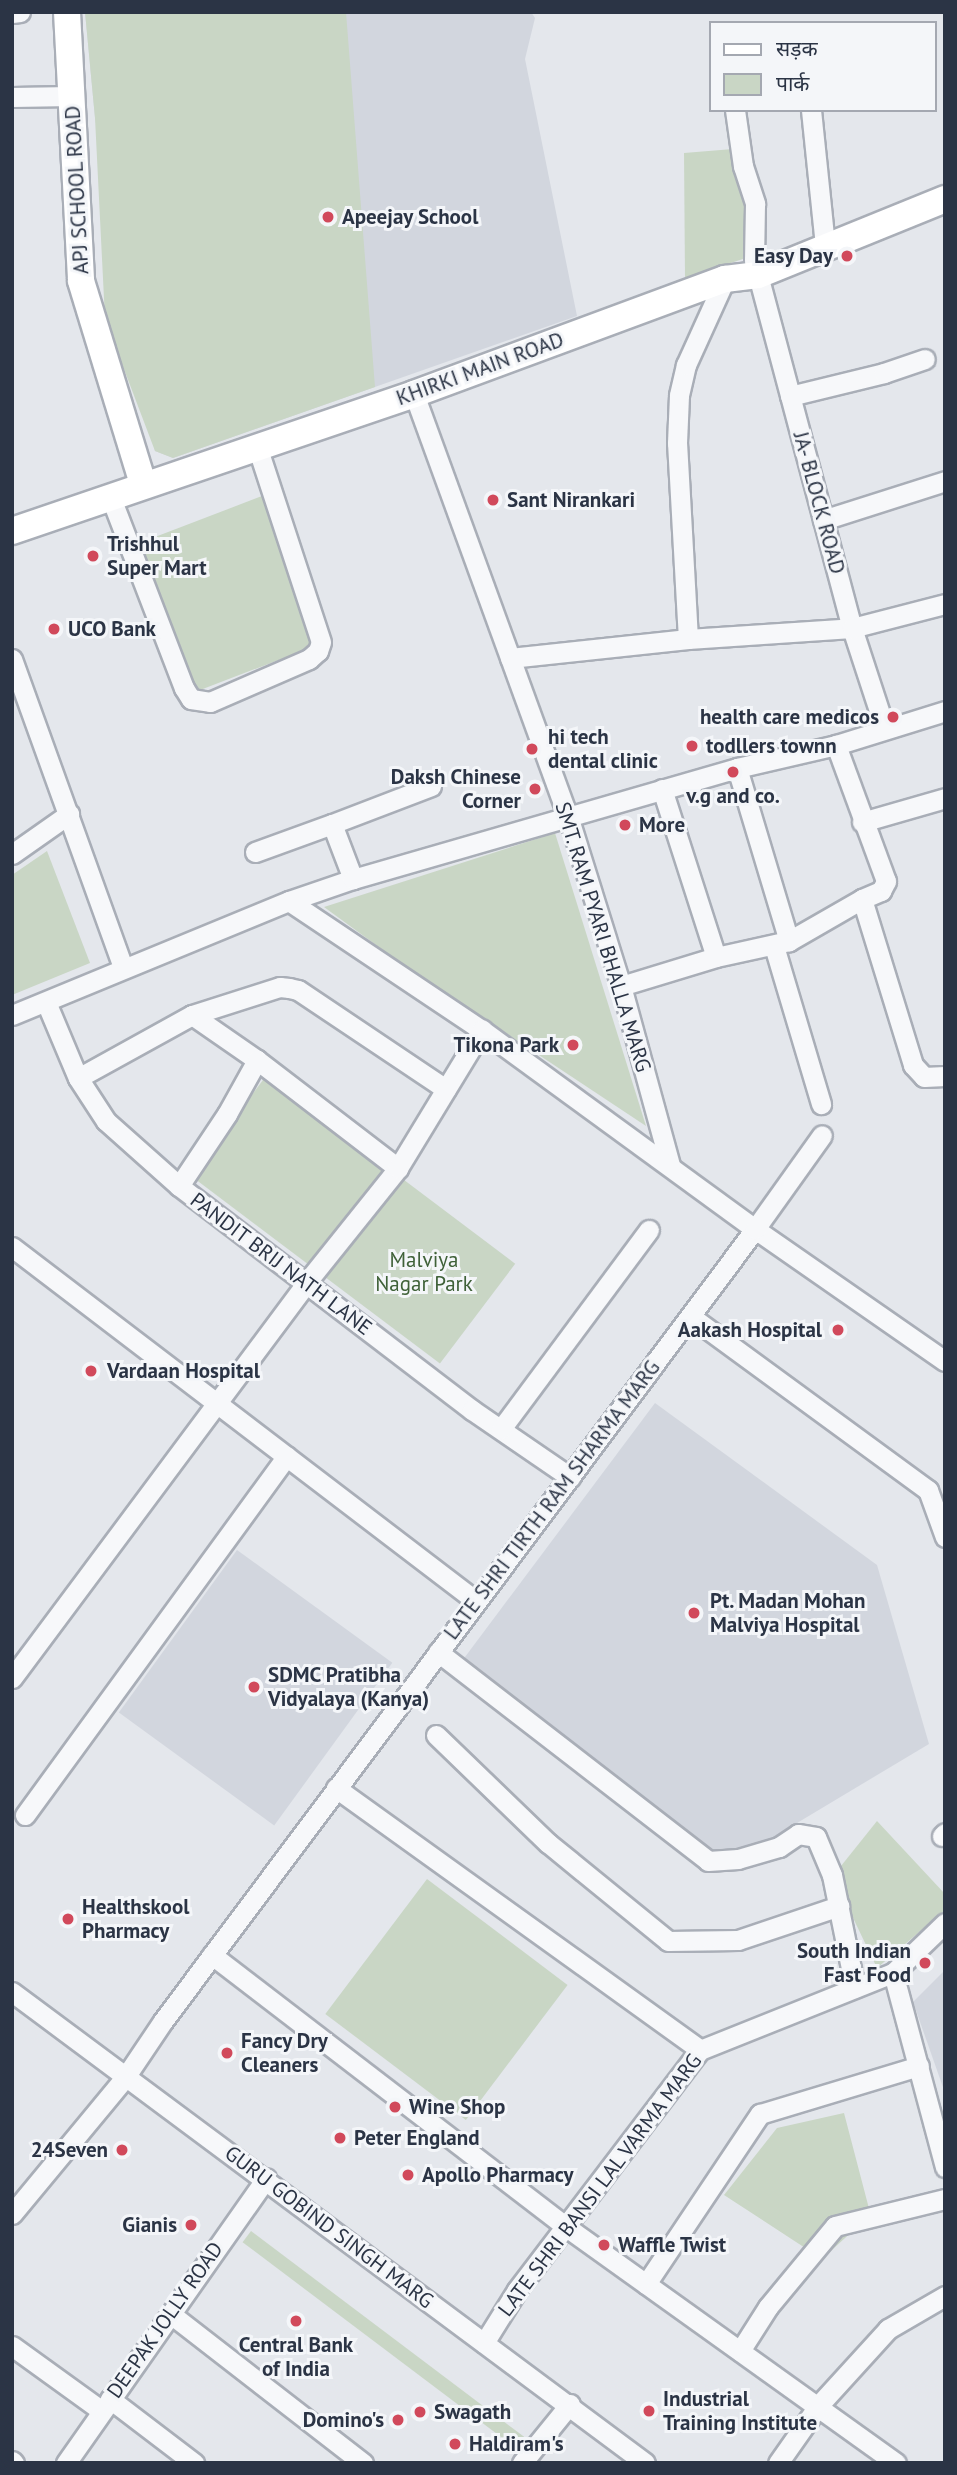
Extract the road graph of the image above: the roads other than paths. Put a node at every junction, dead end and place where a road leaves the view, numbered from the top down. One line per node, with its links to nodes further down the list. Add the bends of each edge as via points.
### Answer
1 (20, 12): 3 (street)
2 (67, 12): 4 (street, APJ SCHOOL ROAD)
3 (12, 13)
4 (72, 96): 5 (street); 17 (street, APJ SCHOOL ROAD, via 81,281)
5 (12, 97)
6 (735, 112): 10 (street, JA- BLOCK ROAD, via 743,166 755,204)
7 (811, 112): 9 (street)
8 (945, 199): 9 (street, KHIRKI MAIN ROAD)
9 (825, 245): 10 (street, KHIRKI MAIN ROAD)
10 (758, 275): 11 (street, KHIRKI MAIN ROAD); 14 (street, JA- BLOCK ROAD)
11 (726, 279): 13 (street, KHIRKI MAIN ROAD); 23 (street, via 686,365 679,395 677,443)
12 (925, 359): 14 (street)
13 (414, 394): 15 (street, KHIRKI MAIN ROAD); 24 (street, SMT. RAM PYARI BHALLA MARG)
14 (790, 396): 19 (street, JA- BLOCK ROAD)
15 (257, 446): 17 (street, KHIRKI MAIN ROAD); 18 (street, via 321,642 309,659 210,702 191,699 184,688)
16 (945, 481): 19 (street)
17 (143, 485): 18 (street, KHIRKI MAIN ROAD)
18 (110, 498): 20 (street, KHIRKI MAIN ROAD)
19 (823, 520): 22 (street, JA- BLOCK ROAD)
20 (12, 531)
21 (945, 604): 22 (street)
22 (852, 628): 23 (street); 27 (street, JA- BLOCK ROAD)
23 (688, 639): 24 (street)
24 (510, 657): 34 (street, SMT. RAM PYARI BHALLA MARG)
25 (12, 659): 33 (street)
26 (945, 711): 27 (street)
27 (886, 729): 28 (street)
28 (836, 745): 29 (street); 35 (street)
29 (737, 768): 31 (street); 42 (street)
30 (431, 786): 36 (street)
31 (662, 789): 34 (street); 43 (street)
32 (945, 798): 35 (street)
33 (69, 814): 38 (street); 44 (street)
34 (568, 816): 39 (street); 45 (street, SMT. RAM PYARI BHALLA MARG)
35 (862, 822): 40 (street, via 886,881 881,891)
36 (332, 824): 37 (street); 39 (street)
37 (255, 852)
38 (12, 854)
39 (353, 879): 41 (street)
40 (862, 899): 42 (street); 51 (street, via 914,1065 924,1077)
41 (289, 901): 44 (street); 49 (street)
42 (781, 943): 43 (street); 54 (street)
43 (716, 957): 45 (street)
44 (123, 968): 46 (street)
45 (621, 986): 56 (street, SMT. RAM PYARI BHALLA MARG)
46 (46, 1002): 47 (street); 52 (street, PANDIT BRIJ NATH LANE)
47 (12, 1015)
48 (192, 1015): 50 (street); 52 (street); 53 (street, via 280,987 298,990)
49 (482, 1030): 53 (street); 56 (street)
50 (257, 1059): 57 (street); 58 (street)
51 (945, 1076)
52 (78, 1078): 58 (street, PANDIT BRIJ NATH LANE, via 106,1121)
53 (446, 1089): 57 (street)
54 (821, 1104)
55 (822, 1135): 59 (street, LATE SHRI TIRTH RAM SHARMA MARG)
56 (670, 1165): 59 (street)
57 (398, 1168): 62 (street)
58 (179, 1186): 62 (street, PANDIT BRIJ NATH LANE)
59 (755, 1229): 63 (street, LATE SHRI TIRTH RAM SHARMA MARG); 64 (street)
60 (649, 1230): 66 (street)
61 (12, 1247): 65 (street)
62 (306, 1283): 65 (street); 66 (street, PANDIT BRIJ NATH LANE)
63 (690, 1316): 68 (street, LATE SHRI TIRTH RAM SHARMA MARG); 69 (street, via 928,1490)
64 (945, 1361)
65 (217, 1406): 67 (street); 72 (street)
66 (501, 1429): 68 (street, PANDIT BRIJ NATH LANE)
67 (286, 1456): 70 (street); 75 (street)
68 (570, 1477): 70 (street, LATE SHRI TIRTH RAM SHARMA MARG)
69 (945, 1537)
70 (476, 1601): 71 (street, LATE SHRI TIRTH RAM SHARMA MARG)
71 (438, 1652): 74 (street, LATE SHRI TIRTH RAM SHARMA MARG); 76 (street, via 708,1861 738,1859 779,1847 798,1834 816,1837)
72 (12, 1678)
73 (436, 1735): 76 (street, via 548,1843 668,1941 738,1940)
74 (337, 1788): 78 (street, LATE SHRI TIRTH RAM SHARMA MARG); 82 (street)
75 (25, 1815)
76 (839, 1906): 80 (street)
77 (945, 1923): 79 (street, LATE SHRI BANSI LAL VARMA MARG)
78 (212, 1955): 84 (street, LATE SHRI TIRTH RAM SHARMA MARG); 89 (street)
79 (893, 1973): 80 (street, LATE SHRI BANSI LAL VARMA MARG); 83 (street)
80 (855, 1988): 82 (street, LATE SHRI BANSI LAL VARMA MARG)
81 (12, 1992): 84 (street, GURU GOBIND SINGH MARG)
82 (700, 2050): 89 (street, LATE SHRI BANSI LAL VARMA MARG)
83 (919, 2066): 85 (street); 90 (street, via 760,2114)
84 (125, 2076): 86 (street, GURU GOBIND SINGH MARG); 88 (street, LATE SHRI TIRTH RAM SHARMA MARG)
85 (945, 2167)
86 (266, 2178): 92 (street, DEEPAK JOLLY ROAD); 93 (street, GURU GOBIND SINGH MARG)
87 (945, 2199): 95 (street, via 835,2226 768,2307)
88 (16, 2201)
89 (565, 2226): 90 (street); 93 (street, LATE SHRI BANSI LAL VARMA MARG)
90 (646, 2284): 95 (street)
91 (945, 2296): 98 (street, via 888,2329)
92 (172, 2315): 97 (street, DEEPAK JOLLY ROAD); 101 (street)
93 (484, 2343): 96 (street, GURU GOBIND SINGH MARG)
94 (12, 2346): 97 (street)
95 (740, 2351): 98 (street)
96 (570, 2404): 102 (street); 103 (street, GURU GOBIND SINGH MARG)
97 (106, 2405): 99 (street, DEEPAK JOLLY ROAD); 100 (street)
98 (818, 2406): 104 (street); 105 (street)
99 (66, 2463)
100 (194, 2463)
101 (363, 2463)
102 (522, 2463)
103 (645, 2463)
104 (778, 2463)
105 (896, 2463)

